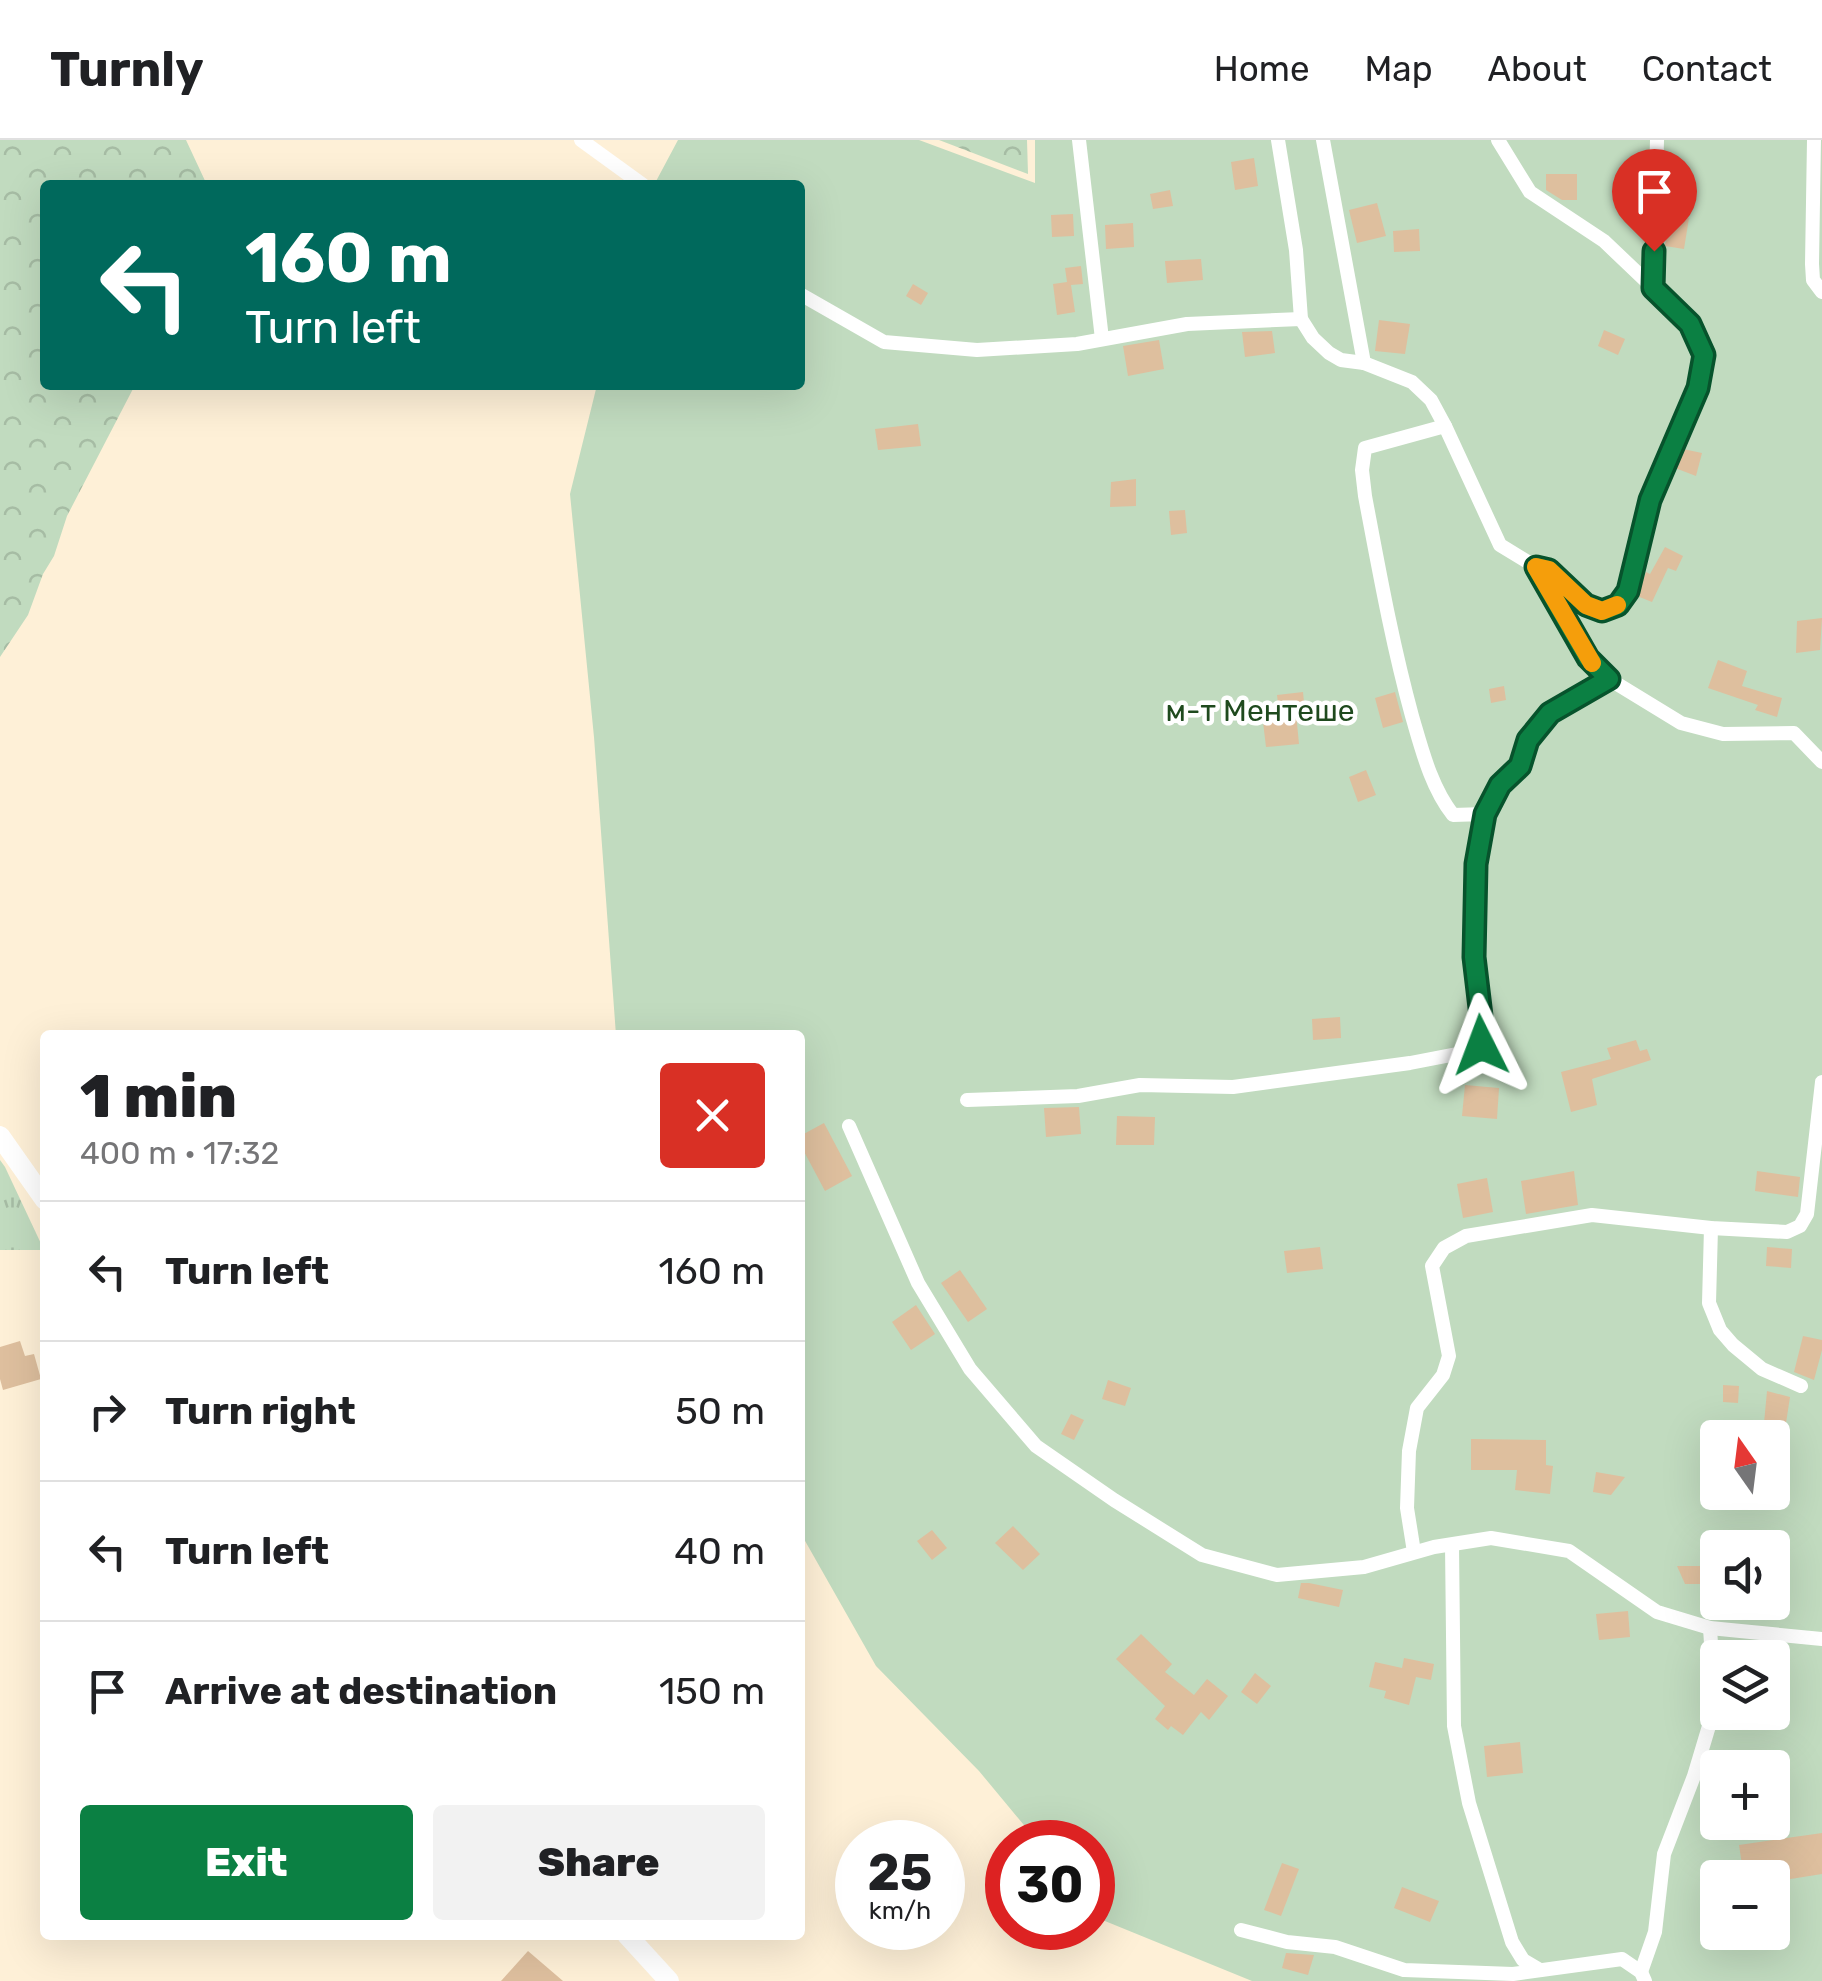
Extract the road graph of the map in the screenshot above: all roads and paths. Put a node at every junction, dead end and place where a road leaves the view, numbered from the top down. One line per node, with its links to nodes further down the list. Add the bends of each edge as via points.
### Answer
1 (581, 140): 8 (street)
2 (1079, 140): 13 (street)
3 (1278, 140): 12 (street)
4 (1322, 140): 14 (street)
5 (1498, 140): 9 (street, via 1530,192 1604,241)
6 (1658, 140): 9 (street)
7 (1814, 140): 10 (street, via 1812,264)
8 (636, 180)
9 (1653, 288): 16 (street, via 1690,324 1704,355 1698,388 1650,500 1628,591 1602,611)
10 (1822, 292)
11 (805, 297): 13 (street, via 884,342 977,350)
12 (1301, 318): 13 (street, via 1187,324); 14 (street, via 1329,353)
13 (1102, 339)
14 (1364, 363): 15 (street, via 1412,382)
15 (1445, 426): 16 (street, via 1500,544); 19 (street, via 1365,448 1362,470 1392,635 1422,749 1453,815)
16 (1536, 567): 17 (street, via 1588,658)
17 (1609, 679): 18 (street, via 1681,722 1723,734 1794,734); 19 (street, via 1550,713)
18 (1822, 762)
19 (1485, 814): 21 (street, via 1476,864 1474,957 1481,1045 1410,1063 1234,1086)
20 (1822, 1082): 25 (street, via 1805,1220 1787,1232)
21 (967, 1100)
22 (849, 1126): 28 (street, via 918,1283 970,1369 1036,1446 1202,1554 1277,1576 1364,1567)
23 (0, 1136): 24 (main road)
24 (40, 1193)
25 (1711, 1228): 26 (street, via 1709,1303 1720,1330 1762,1369); 28 (street, via 1592,1214 1466,1236 1444,1248 1432,1266 1449,1356 1443,1375 1416,1408 1406,1508)
26 (1801, 1386)
27 (1452, 1545): 28 (street); 29 (street, via 1491,1538 1569,1551 1657,1612); 33 (street, via 1454,1726 1469,1803 1512,1942)
28 (1414, 1552)
29 (1710, 1628): 30 (street); 34 (street, via 1715,1706 1664,1854)
30 (1822, 1639)
31 (1241, 1930): 33 (street, via 1335,1947 1404,1970)
32 (631, 1940): 35 (main road)
33 (1540, 1970): 34 (street, via 1622,1960)
34 (1643, 1976)
35 (670, 1981)

